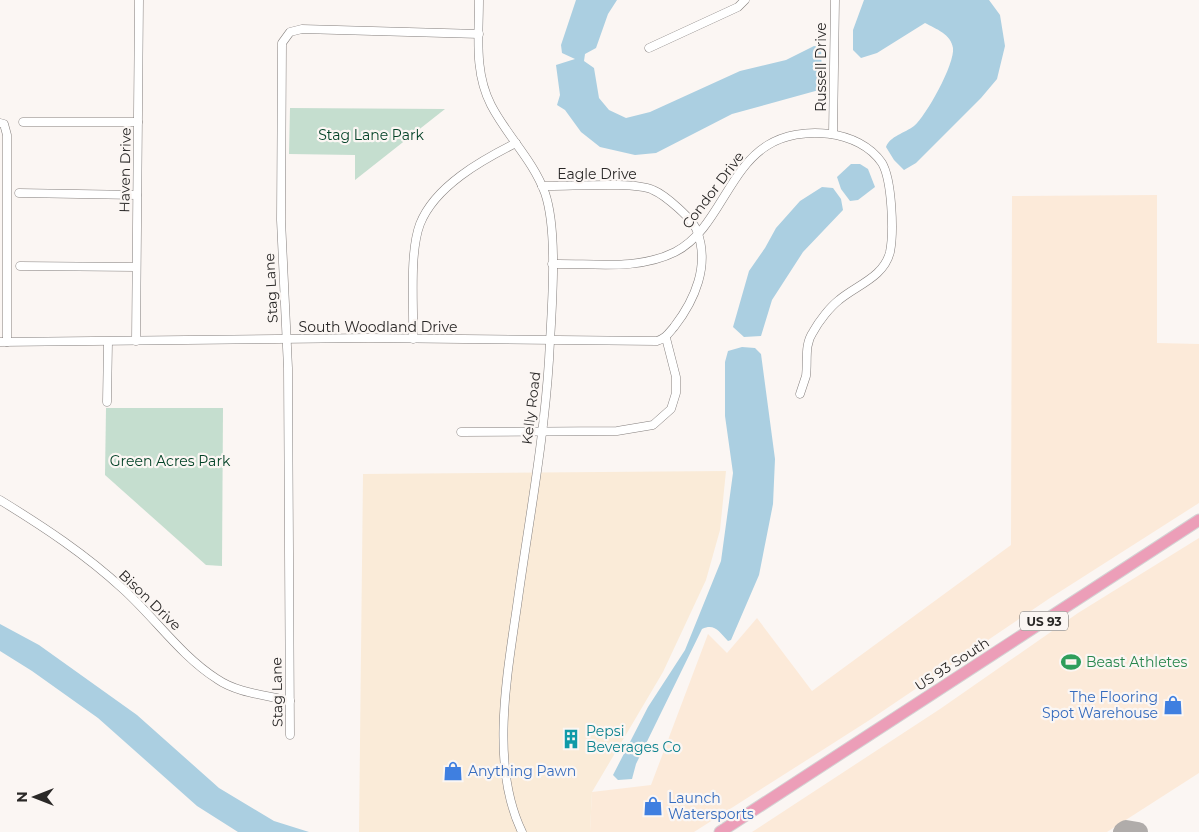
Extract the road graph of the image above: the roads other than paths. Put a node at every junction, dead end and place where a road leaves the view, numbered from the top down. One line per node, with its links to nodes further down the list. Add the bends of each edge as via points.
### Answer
1 (139, 0): 8 (street, Haven Drive)
2 (480, 0): 5 (street, Kelly Road)
3 (745, 0): 6 (street, via 738,8)
4 (834, 0): 10 (street, Russell Drive)
5 (479, 34): 11 (street, Kelly Road, via 482,84 494,111); 23 (street, Stag Lane, via 302,29 285,37 281,51 280,220)
6 (649, 48)
7 (23, 122): 8 (street)
8 (138, 122): 15 (street, Haven Drive)
9 (0, 123): 13 (street, via 4,124 7,134)
10 (833, 134): 16 (street, Condor Drive, via 787,137 761,150 733,182); 28 (street, via 869,150 882,163 891,190 890,252 878,274 838,301 812,332)
11 (516, 143): 12 (street, Kelly Road); 22 (street, via 454,182 424,215 415,252)
12 (542, 186): 16 (street, Eagle Drive, via 647,187 672,202); 17 (street, Kelly Road, via 550,222)
13 (3, 193): 18 (street)
14 (19, 193): 15 (street)
15 (137, 195): 20 (street, Haven Drive)
16 (698, 234): 17 (street, Condor Drive, via 677,251 644,262); 21 (street, via 701,263 698,286 688,310)
17 (552, 264): 24 (street, Kelly Road)
18 (3, 266): 26 (street)
19 (20, 266): 20 (street)
20 (136, 267): 25 (street, Haven Drive)
21 (666, 338): 24 (street, South Woodland Drive, via 657,341); 30 (street, via 676,377 676,393 671,409 660,421 637,430)
22 (413, 339): 23 (street, South Woodland Drive); 24 (street, South Woodland Drive)
23 (286, 340): 25 (street, South Woodland Drive); 34 (street, Stag Lane)
24 (549, 340): 30 (street, Kelly Road)
25 (136, 341): 27 (street, South Woodland Drive)
26 (3, 342): 27 (street, South Woodland Drive)
27 (108, 342): 29 (street)
28 (800, 394)
29 (107, 402)
30 (541, 431): 31 (street); 36 (street, Kelly Road, via 506,698 506,780)
31 (460, 432)
32 (0, 500): 34 (street, Bison Drive, via 57,535 93,563 216,679 237,689)
33 (1199, 520): 37 (main road, US 93 South / US 93)
34 (290, 701): 35 (street, Stag Lane)
35 (290, 735)
36 (522, 832)
37 (720, 832)

